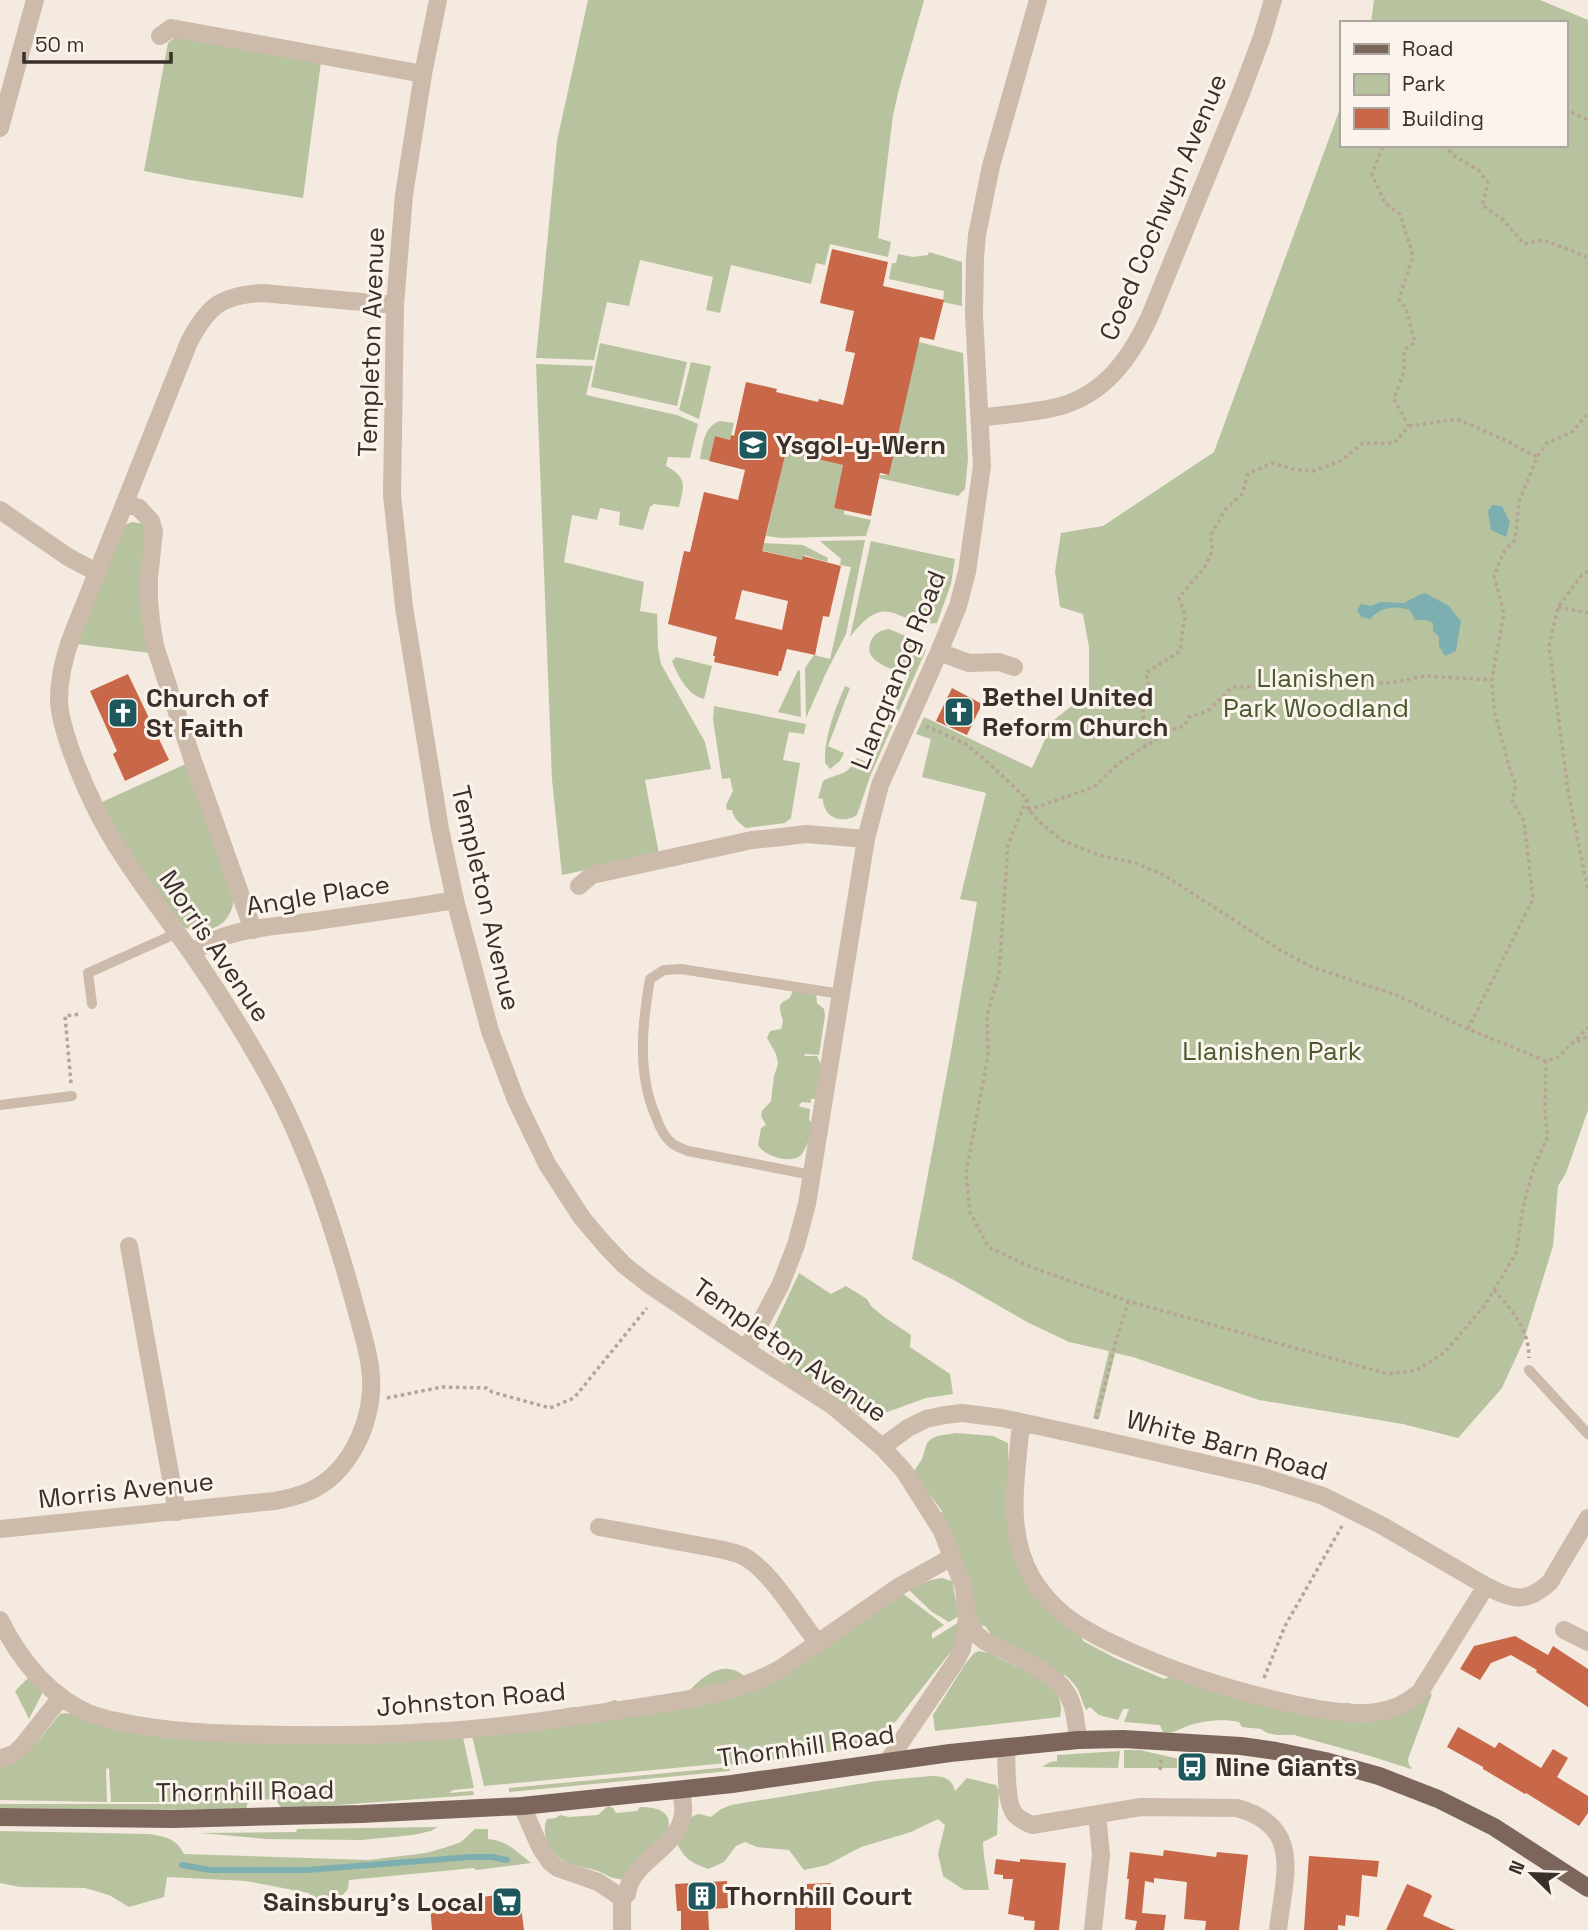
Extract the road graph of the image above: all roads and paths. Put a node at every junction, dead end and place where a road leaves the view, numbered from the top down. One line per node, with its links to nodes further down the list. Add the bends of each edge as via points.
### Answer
1 (35, 0): 9 (street)
2 (438, 0): 6 (street, Templeton Avenue)
3 (1038, 0): 15 (street, Llangranog Road, via 991,166 977,235 974,315)
4 (1273, 0): 15 (street, Coed Cochwyn Avenue, via 1241,93 1129,357 1103,384 1076,400 1047,409)
5 (160, 36): 6 (street, via 171,28)
6 (423, 74): 13 (street, Templeton Avenue, via 407,169)
7 (1567, 109): 8 (path)
8 (1588, 118)
9 (0, 128)
10 (1382, 147): 16 (path, via 1372,175 1385,203 1400,214 1413,256 1399,299 1415,342 1404,350 1404,371 1394,399)
11 (1446, 147): 12 (path, via 1478,170 1488,183 1482,205 1524,244 1544,240 1585,256)
12 (1588, 262)
13 (395, 305): 18 (street, Morris Avenue, via 263,293 223,300 201,321 189,342); 34 (street, Templeton Avenue, via 391,476 396,536 422,727)
14 (1588, 413): 17 (path, via 1572,432 1547,443)
15 (980, 418): 24 (street, Llangranog Road, via 982,466 967,572)
16 (1409, 426): 17 (path, via 1457,419); 28 (path, via 1394,443 1363,443 1341,461 1313,471 1272,463 1248,474 1242,494 1211,535 1212,552 1206,565 1179,598 1185,615 1180,651 1146,673 1150,691 1143,708)
17 (1537, 457): 26 (path, via 1518,502 1515,540 1503,553 1494,576 1504,613)
18 (125, 503): 21 (street, Morris Avenue); 35 (street, via 139,508 154,531 149,601 155,646)
19 (0, 510): 21 (street)
20 (1588, 571): 22 (path)
21 (96, 572): 36 (street, Morris Avenue, via 66,652 60,681 61,717 93,804)
22 (1558, 607): 23 (path); 33 (path, via 1549,646 1569,797)
23 (1588, 613)
24 (939, 652): 25 (street, via 969,663 999,662); 31 (street, Llangranog Road, via 880,785)
25 (1014, 667)
26 (1492, 680): 28 (path, via 1425,676 1390,683 1327,680 1302,686 1232,687 1208,711 1189,717 1184,726); 41 (path, via 1494,710 1516,784 1512,801 1524,821 1533,899)
27 (920, 724): 29 (path, via 964,743)
28 (1144, 747): 30 (path, via 1094,787)
29 (1027, 799): 30 (path); 50 (path, via 1008,844 999,973 987,1015 988,1055 966,1173 970,1213 988,1247)
30 (1028, 810): 41 (path, via 1063,841 1164,875 1312,967 1396,995)
31 (866, 838): 32 (street, via 806,834 752,840 592,874); 38 (street, Llangranog Road)
32 (579, 886)
33 (1588, 890)
34 (455, 900): 35 (street, Angle Place); 52 (street, Templeton Avenue, via 504,1069 532,1135 564,1193 624,1265)
35 (253, 930): 37 (street, Angle Place, via 208,943)
36 (177, 933): 37 (street, Morris Avenue); 39 (lane, via 88,973)
37 (192, 954): 59 (street, Morris Avenue, via 261,1064 295,1129 345,1268 371,1392 364,1427 349,1457 311,1490 274,1501)
38 (841, 994): 47 (street, Llangranog Road); 47 (lane, via 681,969 664,970 650,979 643,1070 649,1103 671,1143 688,1151)
39 (92, 1004): 45 (path, via 92,1013 65,1016)
40 (1588, 1028): 43 (path)
41 (1468, 1029): 44 (path)
42 (1588, 1037): 43 (path)
43 (1577, 1041): 44 (path)
44 (1546, 1061): 49 (path, via 1548,1136 1523,1207 1516,1254)
45 (72, 1096): 46 (lane)
46 (0, 1105)
47 (812, 1175): 52 (street, Llangranog Road, via 789,1263)
48 (129, 1247): 59 (street)
49 (1494, 1290): 50 (path, via 1445,1352 1417,1370 1388,1374); 53 (path, via 1517,1316 1529,1349)
50 (1128, 1301): 56 (path)
51 (647, 1308): 54 (path, via 574,1398 550,1408 487,1388 442,1387)
52 (746, 1350): 58 (street, Templeton Avenue, via 822,1398)
53 (1529, 1370): 57 (lane)
54 (380, 1400)
55 (1021, 1422): 58 (street, White Barn Road, via 972,1414 933,1416); 65 (street, White Barn Road, via 1260,1476 1322,1496); 65 (street, via 1015,1517 1024,1561 1039,1590 1086,1629 1183,1675 1307,1707 1382,1711 1420,1692)
56 (1096, 1422)
57 (1588, 1434)
58 (883, 1447): 64 (street, Templeton Avenue, via 926,1504)
59 (177, 1512): 63 (street, Morris Avenue)
60 (1346, 1518): 71 (path, via 1284,1626)
61 (1588, 1518): 65 (street, White Barn Road, via 1541,1590 1517,1598)
62 (599, 1527): 70 (street, via 741,1555 767,1576)
63 (0, 1529)
64 (952, 1557): 66 (street, Templeton Avenue, via 964,1588); 70 (street, Johnston Road, via 900,1586)
65 (1486, 1586)
66 (967, 1618): 73 (street, via 982,1640 1057,1680 1069,1697); 77 (street, Templeton Avenue, via 956,1661)
67 (0, 1620): 72 (street, Johnston Road, via 32,1670)
68 (1564, 1629): 69 (street)
69 (1588, 1642)
70 (818, 1643): 72 (street, Johnston Road, via 773,1674 710,1694 545,1720 429,1732 311,1736 177,1732 94,1715)
71 (1261, 1686)
72 (61, 1697): 76 (street, via 24,1744)
73 (1078, 1740): 74 (main road, Thornhill Road); 83 (main road, Thornhill Road, via 1241,1746 1347,1766 1423,1792 1469,1814)
74 (1006, 1747): 77 (main road, Thornhill Road); 81 (street, via 1009,1798 1012,1812 1021,1820 1047,1824)
75 (1161, 1755): 78 (path)
76 (0, 1759)
77 (888, 1761): 79 (main road, Thornhill Road)
78 (1160, 1770)
79 (681, 1790): 80 (main road, Thornhill Road); 84 (street, via 684,1811 674,1835 638,1872)
80 (522, 1806): 82 (main road, Thornhill Road, via 173,1819); 84 (street, via 550,1862 598,1882)
81 (1097, 1814): 86 (street, via 1101,1855); 87 (street, via 1141,1807 1214,1807 1237,1808 1265,1819 1277,1830 1285,1852)
82 (0, 1817)
83 (1588, 1888)
84 (622, 1898): 85 (street)
85 (622, 1930)
86 (1093, 1930)
87 (1278, 1930)

